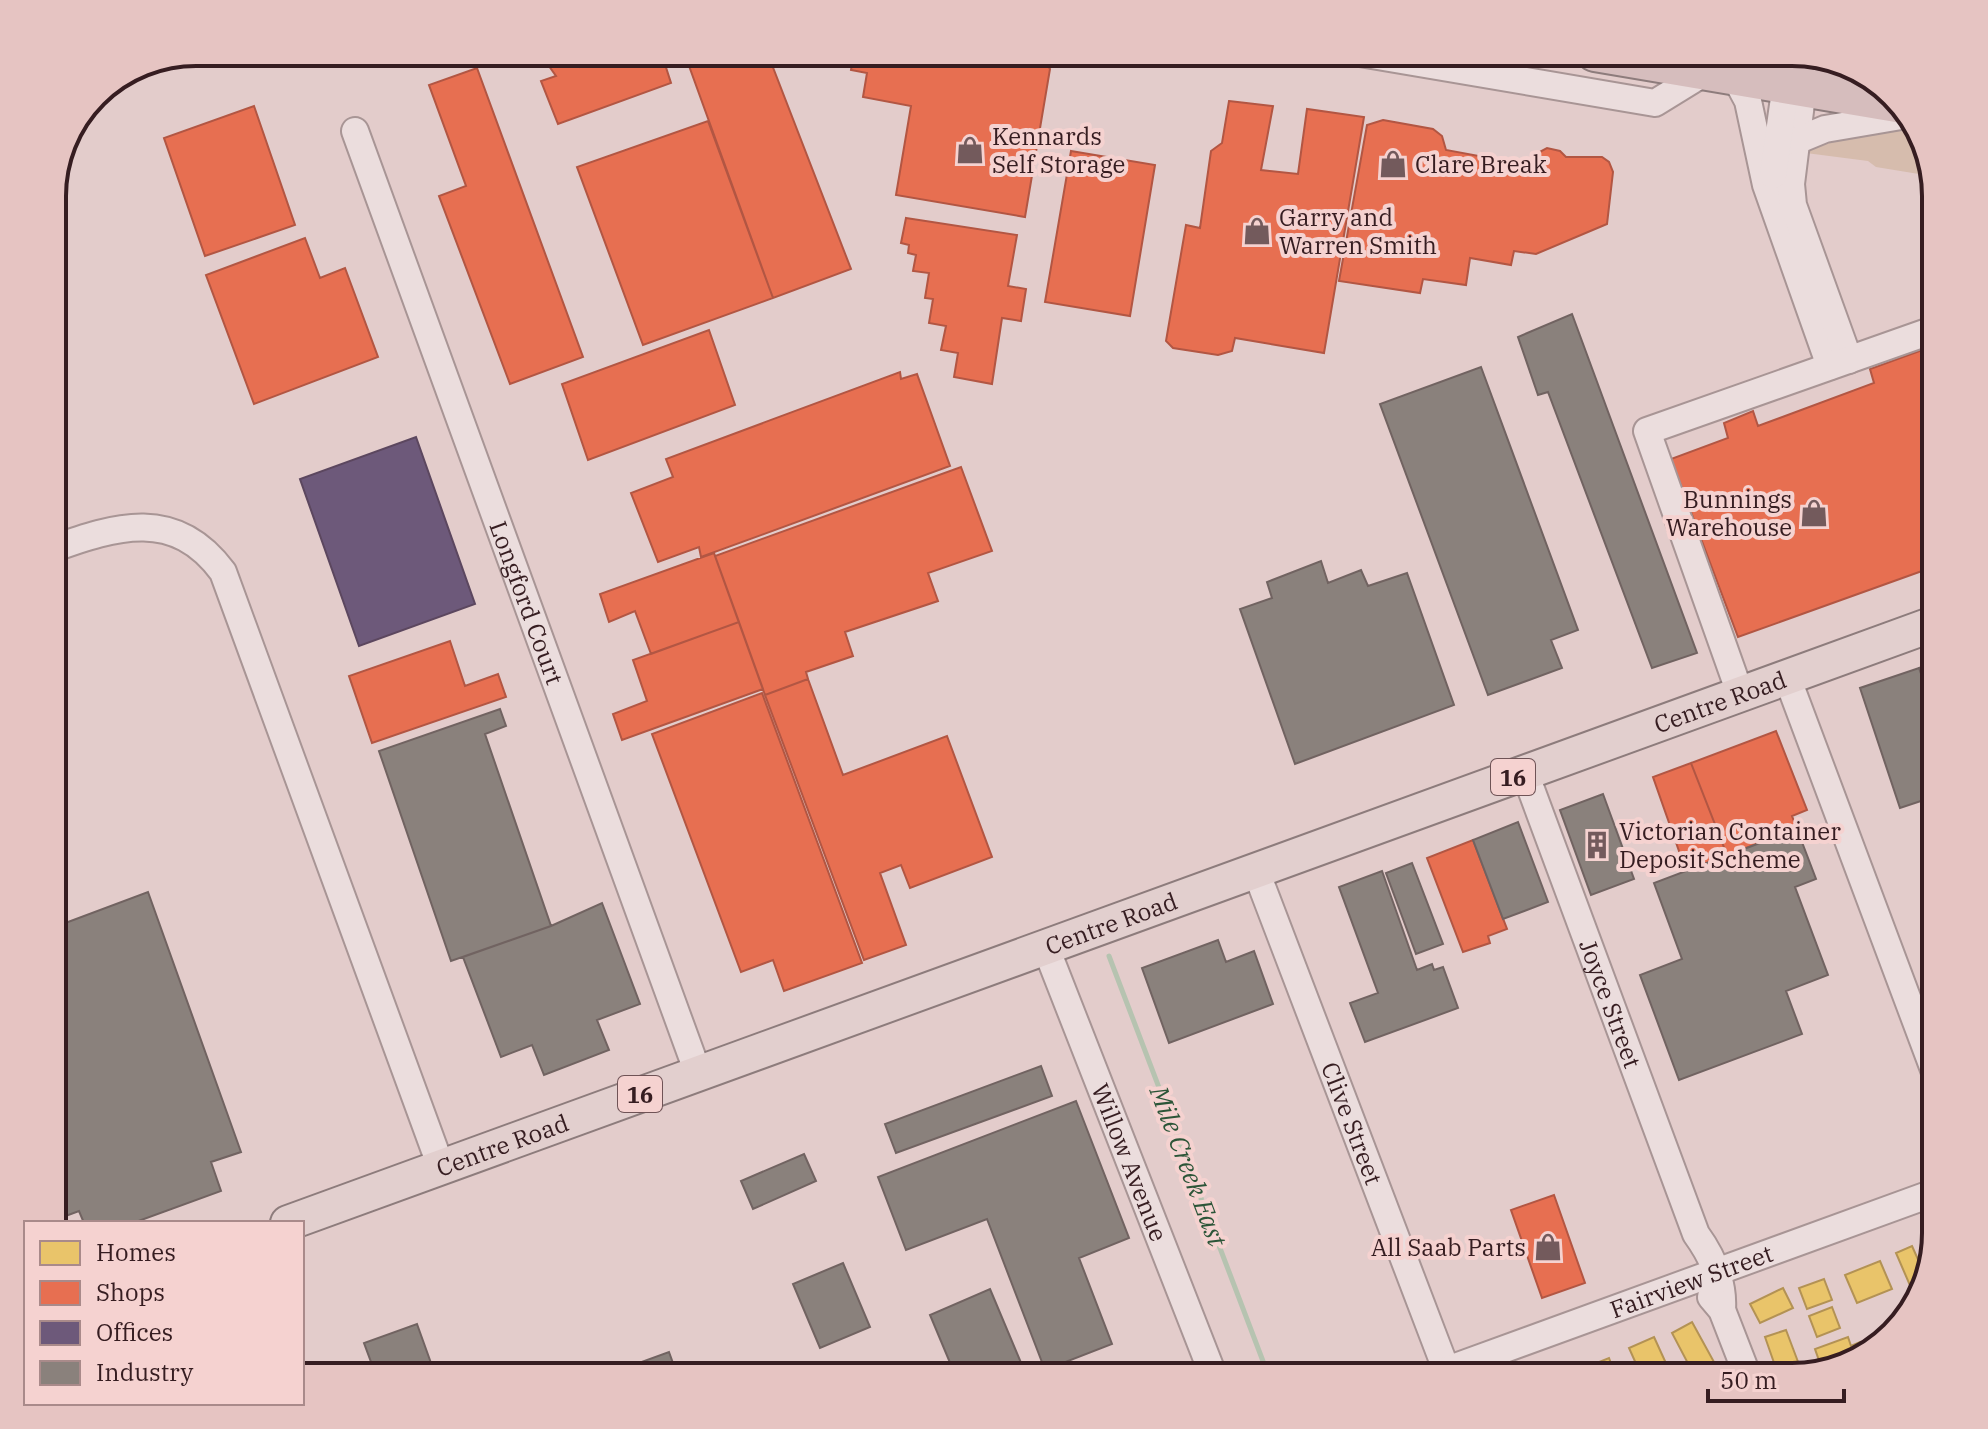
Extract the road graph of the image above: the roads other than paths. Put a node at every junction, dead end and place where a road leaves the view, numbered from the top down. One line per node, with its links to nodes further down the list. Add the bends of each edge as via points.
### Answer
1 (1440, 66): 4 (street, via 1655,103)
2 (1679, 66): 4 (highway)
3 (1798, 70): 4 (highway); 5 (highway); 8 (street); 9 (street, via 1773,173)
4 (1721, 73): 9 (street, via 1748,101 1764,181)
5 (1873, 95)
6 (1895, 117): 8 (street, via 1825,129)
7 (355, 131): 20 (street, Longford Court)
8 (1796, 141): 11 (street, via 1793,205)
9 (1776, 211): 11 (street)
10 (1922, 334): 11 (street)
11 (1839, 363): 15 (street, via 1647,431)
12 (66, 545): 21 (street, via 124,527 153,527 188,540 223,572)
13 (1922, 628): 14 (main road, Centre Road / 16)
14 (1787, 677): 15 (main road, Centre Road / 16); 19 (street)
15 (1741, 696): 16 (main road, Centre Road / 16)
16 (1525, 773): 17 (main road, Centre Road / 16); 24 (street, Joyce Street, via 1696,1234 1695,1256)
17 (1256, 871): 18 (main road, Centre Road / 16); 26 (street, Clive Street)
18 (1046, 948): 20 (main road, Centre Road / 16); 25 (street, Willow Avenue)
19 (1922, 1038)
20 (698, 1073): 21 (main road, Centre Road / 16)
21 (441, 1167): 23 (main road, Centre Road / 16)
22 (1922, 1197): 24 (street, Fairview Street)
23 (293, 1221)
24 (1710, 1276): 27 (street, Fairview Street); 28 (street, Joyce Street, via 1712,1299 1722,1310)
25 (1209, 1363)
26 (1444, 1363)
27 (1477, 1363)
28 (1743, 1363)

